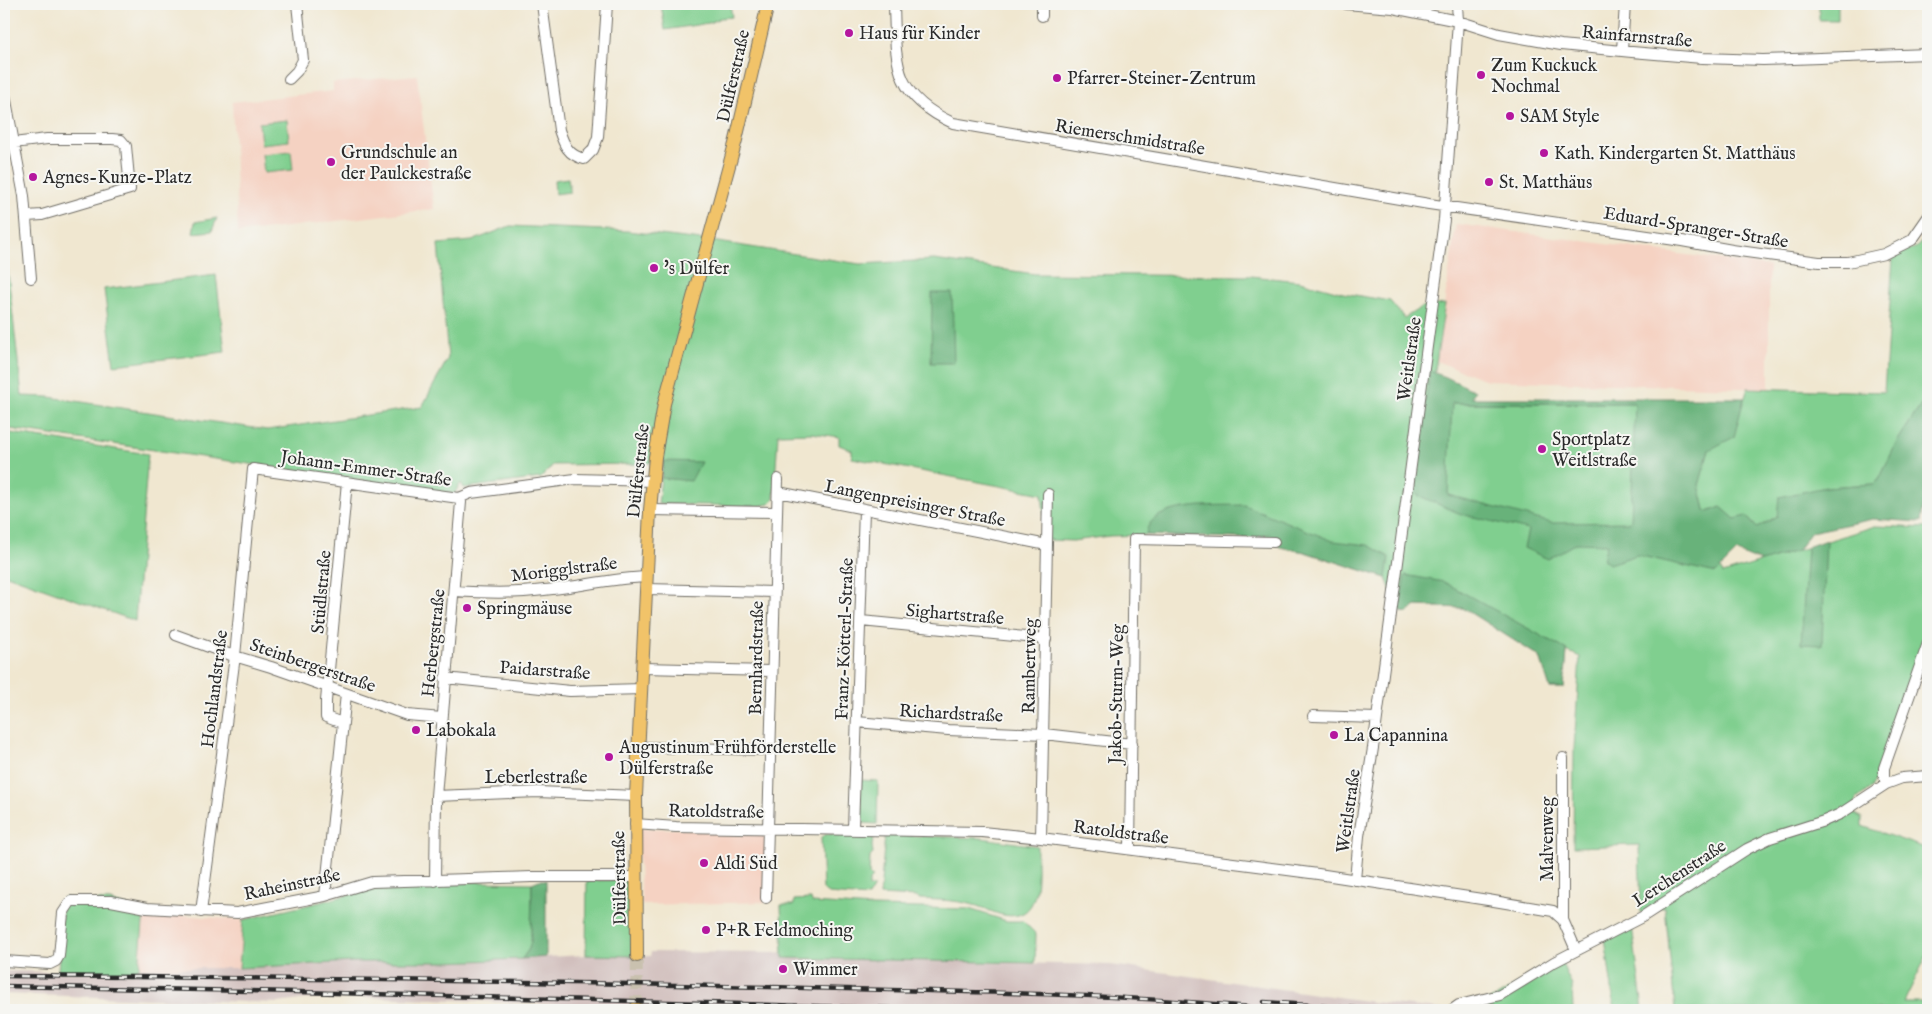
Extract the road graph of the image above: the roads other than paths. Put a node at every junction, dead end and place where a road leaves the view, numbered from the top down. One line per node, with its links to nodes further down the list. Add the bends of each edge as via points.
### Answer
1 (297, 4): 14 (street, via 303,60)
2 (542, 4): 3 (street, via 559,130 565,147 575,157 584,159 593,150 598,137)
3 (607, 4)
4 (768, 4): 23 (main road, Dülferstraße, via 736,140 664,404)
5 (894, 4): 17 (street, Riemerschmidstraße, via 899,70 920,104 953,123)
6 (1042, 4): 10 (street)
7 (1346, 4): 11 (street, Rainfarnstraße, via 1393,8)
8 (1457, 4): 11 (street, Weitlstraße)
9 (1625, 4): 12 (street)
10 (1042, 16)
11 (1458, 21): 12 (street, Rainfarnstraße, via 1499,34 1561,45); 17 (street, Weitlstraße)
12 (1622, 50): 13 (street, Rainfarnstraße, via 1763,60)
13 (1928, 54)
14 (288, 79)
15 (4, 90): 16 (street)
16 (13, 143): 18 (street); 18 (street, via 47,139 112,139 121,140 126,146 130,189 42,215)
17 (1445, 207): 19 (street, Eduard-Spranger-Straße, via 1819,262 1848,262 1884,254 1912,240); 49 (street, Weitlstraße)
18 (27, 216): 20 (street)
19 (1928, 217)
20 (31, 278)
21 (253, 469): 24 (street, Johann-Emmer-Straße); 40 (street, Hochlandstraße)
22 (778, 479): 25 (street, Bernhardstraße)
23 (652, 481): 27 (street, Johann-Emmer-Straße, via 575,479 471,493); 28 (main road, Dülferstraße)
24 (347, 482): 27 (street, Johann-Emmer-Straße); 44 (street, Stüdlstraße)
25 (778, 492): 29 (street, Langenpreisinger Straße); 30 (street, Bernhardstraße)
26 (1048, 494): 32 (street, Rambertweg)
27 (459, 498): 34 (street, Herbergstraße)
28 (650, 510): 30 (street); 33 (main road, Dülferstraße)
29 (864, 510): 32 (street, Langenpreisinger Straße); 36 (street, Franz-Kötterl-Straße)
30 (776, 512): 35 (street, Bernhardstraße)
31 (1274, 542): 53 (street, Jakob-Sturm-Weg, via 1134,539)
32 (1047, 545): 38 (street, Rambertweg)
33 (647, 583): 34 (street, Morigglstraße, via 612,579 543,590); 35 (street, Morigglstraße); 41 (main road, Dülferstraße)
34 (455, 591): 43 (street, Herbergstraße)
35 (774, 592): 42 (street, Bernhardstraße)
36 (860, 621): 38 (street, Sighartstraße); 50 (street, Franz-Kötterl-Straße)
37 (176, 635): 40 (street, Steinbergerstraße)
38 (1046, 639): 52 (street, Rambertweg)
39 (1928, 643): 58 (street, via 1884,768)
40 (235, 656): 44 (street, Steinbergerstraße); 71 (street, Hochlandstraße)
41 (643, 668): 42 (street); 45 (main road, Dülferstraße)
42 (772, 671): 55 (street, Bernhardstraße)
43 (445, 678): 45 (street, Paidarstraße, via 570,691); 48 (street, Herbergstraße)
44 (328, 687): 46 (street, Steinbergerstraße); 51 (street, Stüdlstraße, via 326,717)
45 (642, 689): 54 (main road, Dülferstraße)
46 (346, 694): 48 (street, Steinbergerstraße, via 407,715); 51 (street)
47 (1313, 716): 49 (street)
48 (442, 718): 59 (street, Herbergstraße)
49 (1377, 718): 67 (street, Weitlstraße)
50 (857, 722): 52 (street, Richardstraße); 63 (street, Franz-Kötterl-Straße)
51 (342, 723): 69 (street)
52 (1044, 734): 53 (street, Richardstraße); 64 (street, Rambertweg)
53 (1132, 744): 65 (street, Jakob-Sturm-Weg)
54 (639, 747): 55 (street); 60 (main road, Dülferstraße)
55 (770, 750): 62 (street, Bernhardstraße)
56 (1563, 758): 72 (street, Malvenweg)
57 (1928, 776): 58 (street, Lerchenstraße, via 1902,778)
58 (1886, 784): 73 (street, Lerchenstraße, via 1840,814 1747,849 1642,917)
59 (436, 796): 60 (street, Leberlestraße, via 538,792); 68 (street, Herbergstraße)
60 (636, 796): 61 (main road, Dülferstraße)
61 (636, 824): 62 (street, Ratoldstraße); 66 (main road, Dülferstraße)
62 (769, 829): 63 (street, Ratoldstraße); 70 (street, Bernhardstraße)
63 (853, 829): 64 (street, Ratoldstraße, via 982,832)
64 (1041, 838): 65 (street, Ratoldstraße)
65 (1130, 850): 67 (street, Ratoldstraße)
66 (636, 877): 68 (street, Raheinstraße); 74 (main road, Dülferstraße)
67 (1355, 880): 72 (street, Ratoldstraße, via 1544,909)
68 (435, 881): 69 (street, Raheinstraße, via 372,882)
69 (325, 896): 71 (street, Raheinstraße, via 237,913)
70 (766, 898)
71 (201, 912): 75 (street, Raheinstraße, via 71,901 63,913 56,961 50,964)
72 (1563, 920): 73 (street)
73 (1576, 950): 76 (street, Lerchenstraße, via 1500,995 1459,1005)
74 (637, 956)
75 (4, 961)
76 (1452, 1010)

